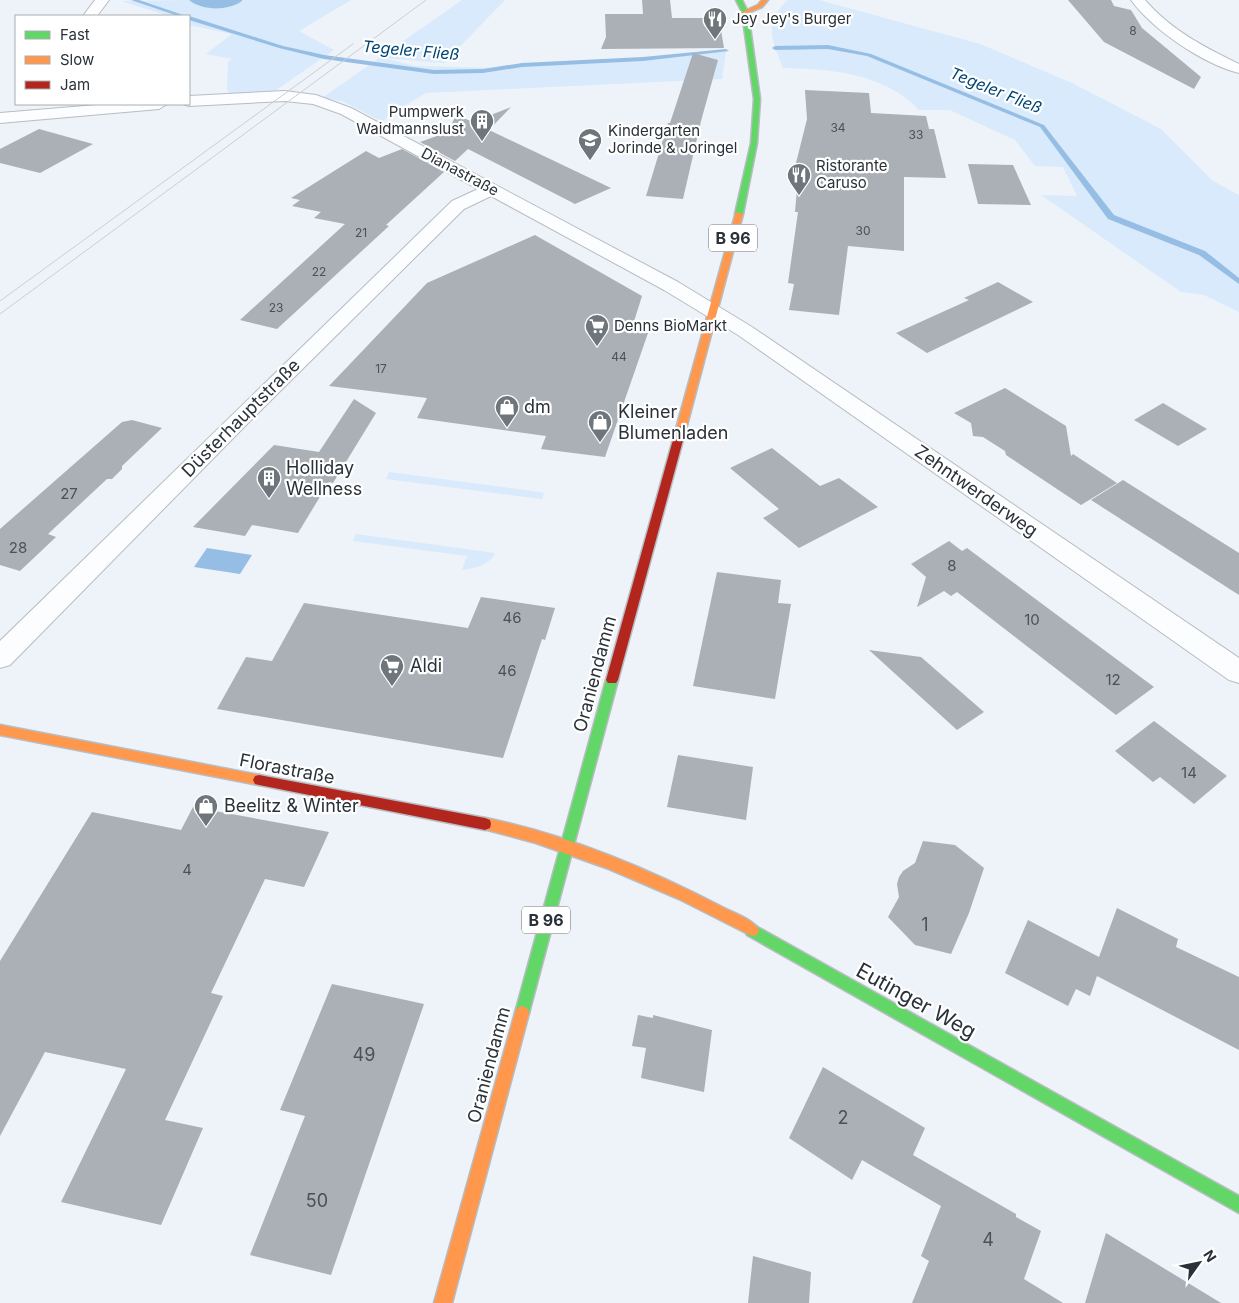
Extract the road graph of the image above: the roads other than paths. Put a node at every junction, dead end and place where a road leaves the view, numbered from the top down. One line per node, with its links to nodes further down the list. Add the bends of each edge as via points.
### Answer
1 (102, 0): 6 (street)
2 (739, 0): 5 (main road, B 96)
3 (765, 0): 5 (main road, via 760,6)
4 (1138, 0): 8 (street, via 1171,34)
5 (744, 12): 14 (main road, Oraniendamm / B 96, via 757,99 754,143 742,203)
6 (91, 15)
7 (1239, 56): 8 (street)
8 (1224, 62): 9 (street)
9 (1239, 68)
10 (190, 101): 13 (street, Dianastraße, via 257,96 316,100 346,111)
11 (145, 105): 12 (street)
12 (9, 115)
13 (491, 189): 14 (street, Dianastraße); 15 (street, Düsterhauptstraße, via 458,205)
14 (713, 310): 16 (street, Zehntwerderweg); 18 (main road, Oraniendamm / B 96)
15 (0, 658)
16 (1239, 672)
17 (0, 730): 18 (main road, Florastraße, via 511,829)
18 (566, 846): 19 (main road, Eutinger Weg, via 664,884 737,922); 20 (main road, Oraniendamm / B 96)
19 (1239, 1205)
20 (443, 1303)

